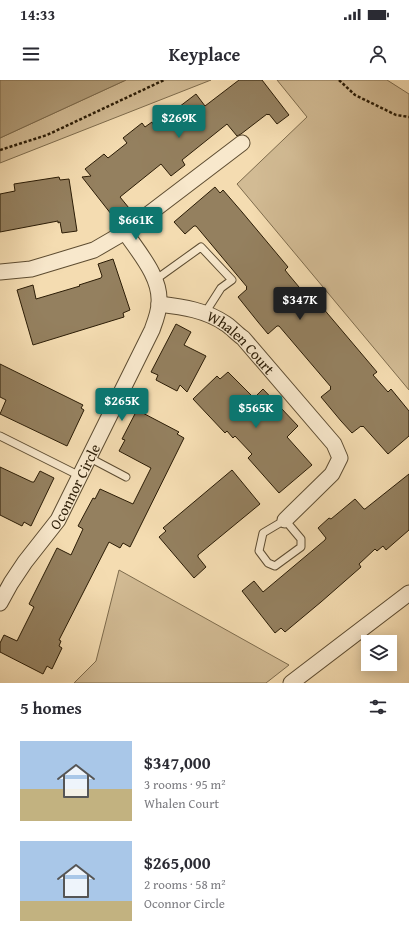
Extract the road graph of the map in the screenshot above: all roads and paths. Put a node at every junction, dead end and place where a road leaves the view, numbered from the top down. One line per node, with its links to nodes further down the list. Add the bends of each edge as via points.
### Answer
1 (164, 80): 5 (path, via 47,135)
2 (339, 80): 3 (path, via 355,95 396,115)
3 (409, 117)
4 (242, 143): 6 (street)
5 (0, 150)
6 (125, 232): 7 (street, via 87,253 31,268); 8 (street, Oconnor Circle)
7 (0, 272)
8 (155, 280): 9 (street, Oconnor Circle); 10 (lane, via 201,247 232,280 221,288)
9 (159, 304): 10 (street, Whalen Court); 12 (street, Oconnor Circle, via 152,330)
10 (205, 313): 15 (street, Whalen Court, via 226,324 243,338 334,444 340,458 332,474)
11 (0, 436): 13 (lane)
12 (90, 458): 13 (street, Oconnor Circle); 14 (lane)
13 (81, 476): 17 (street, Oconnor Circle, via 58,520 25,562)
14 (126, 477)
15 (285, 520): 15 (lane, via 263,533 259,551 268,563 275,566 301,547 302,539)
16 (409, 593): 18 (street)
17 (0, 604)
18 (291, 683)

